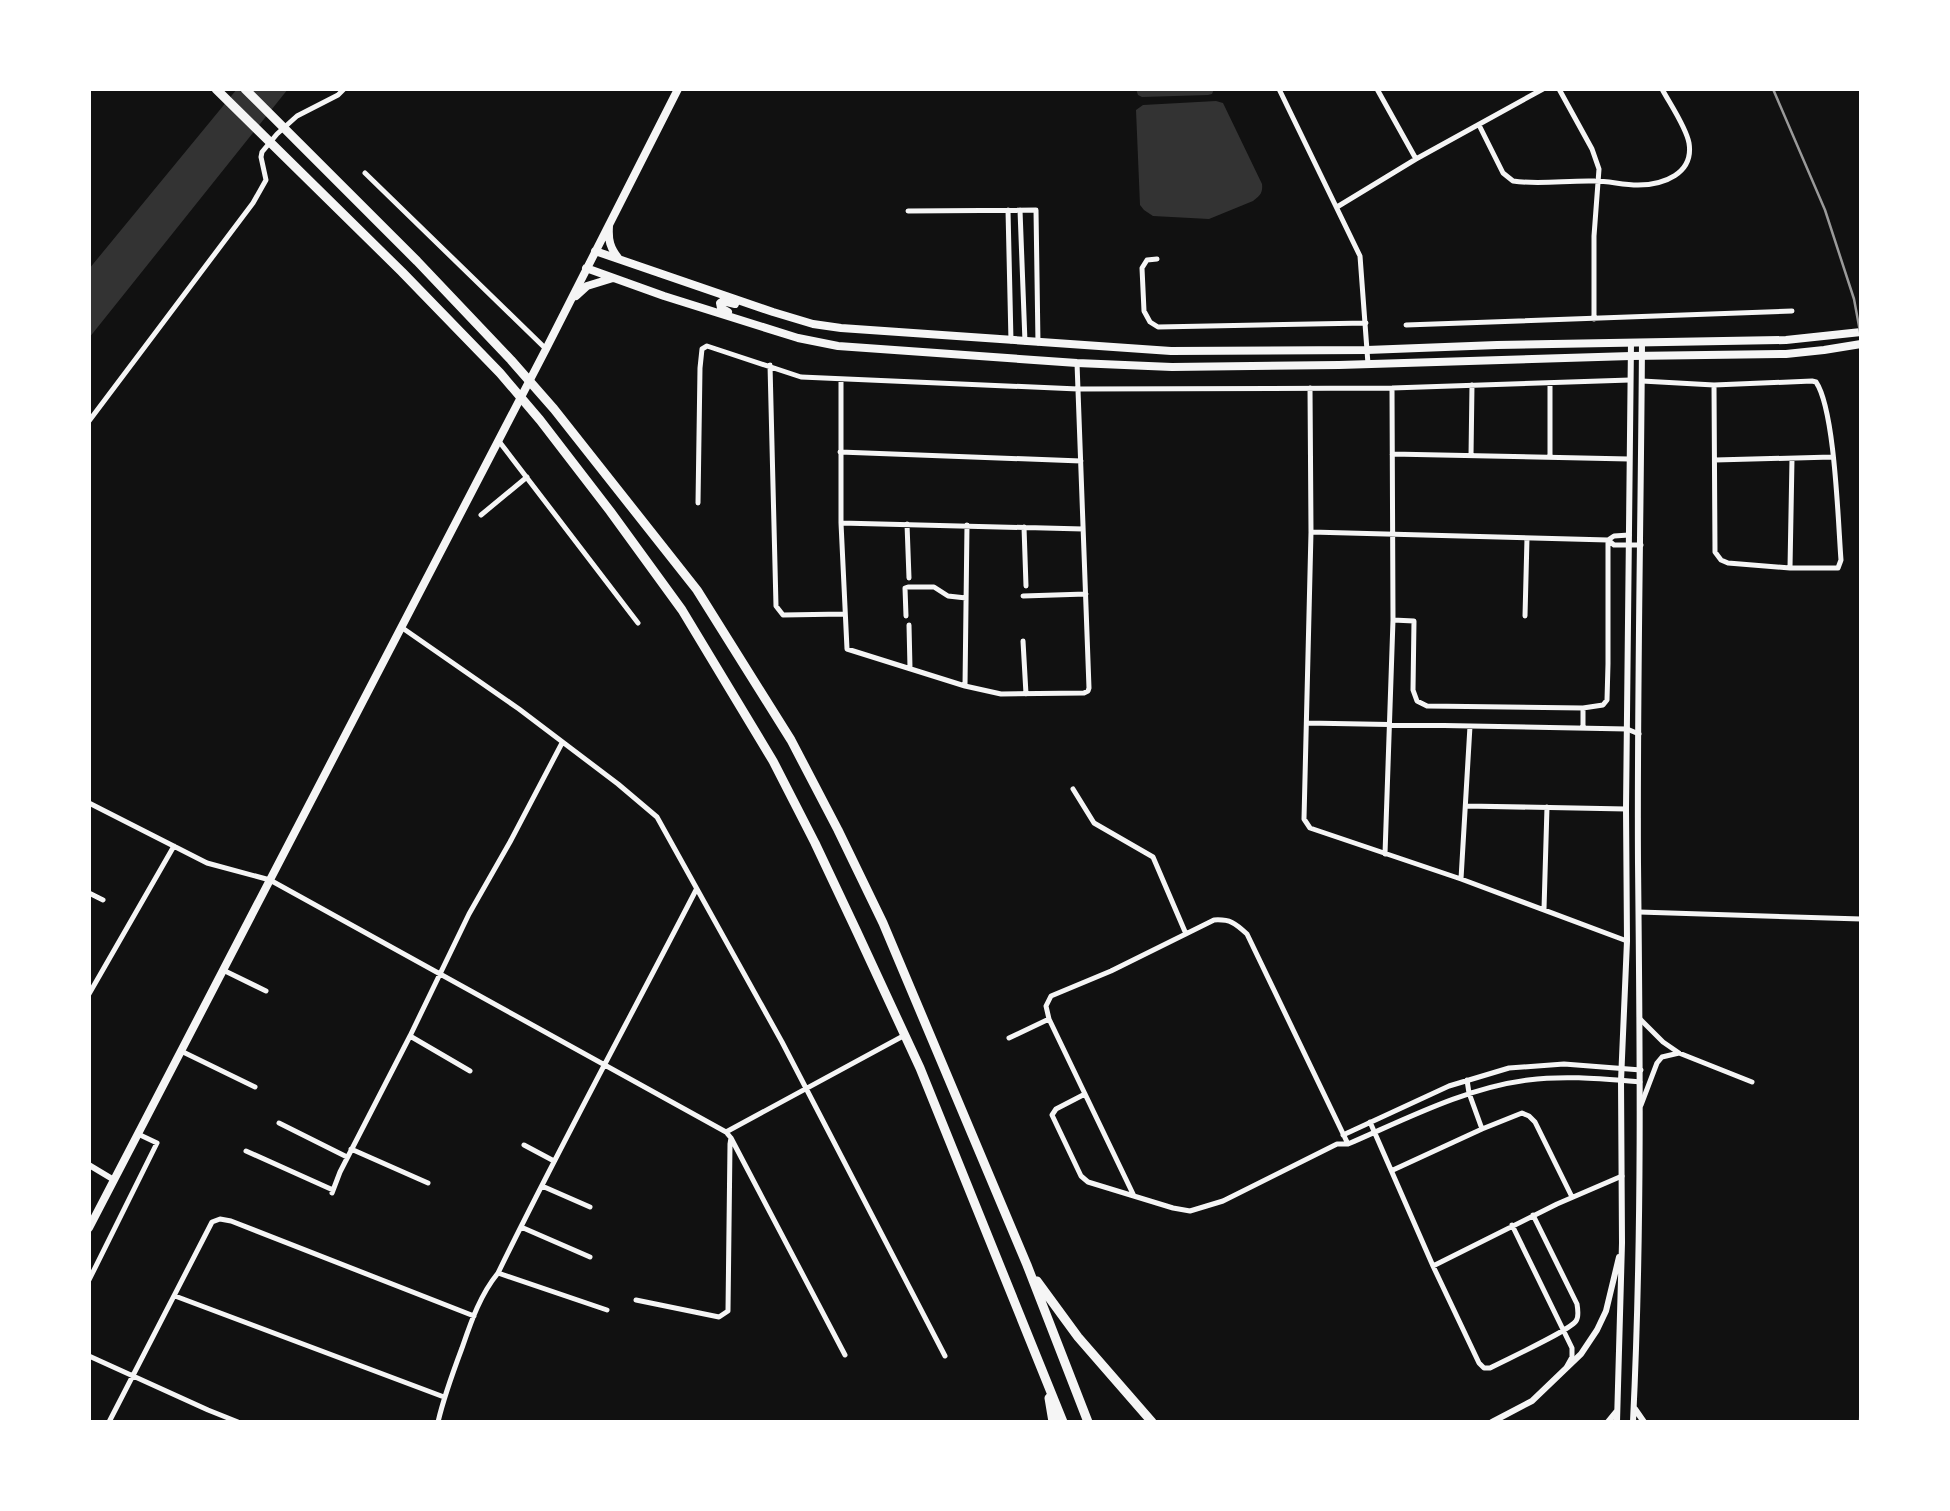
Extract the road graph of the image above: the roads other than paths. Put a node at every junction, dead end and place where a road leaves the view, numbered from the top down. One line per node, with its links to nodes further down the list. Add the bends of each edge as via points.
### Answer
1 (216, 89): 128 (highway, via 500,373 610,511 682,610 774,761)
2 (245, 89): 176 (highway, via 511,360 697,590 790,740 838,830 883,923)
3 (344, 89): 54 (street, via 297,116 262,152 265,182 253,203)
4 (678, 89): 18 (main road)
5 (1279, 89): 14 (street)
6 (1377, 89): 11 (street)
7 (1543, 89): 10 (street)
8 (1559, 89): 13 (street, via 1592,149)
9 (1662, 89): 13 (street, via 1689,142 1682,170 1658,184)
10 (1479, 125): 11 (street); 13 (street, via 1503,173 1513,181)
11 (1416, 159): 14 (street)
12 (365, 173): 38 (street)
13 (1598, 181): 27 (street)
14 (1337, 207): 28 (street, via 1361,260)
15 (1008, 210): 16 (street); 17 (street); 32 (street)
16 (1020, 210): 33 (street); 36 (street, via 1036,210)
17 (908, 211)
18 (609, 223): 19 (main road); 21 (main road, via 608,241)
19 (595, 251): 21 (main road); 22 (main road)
20 (1157, 259): 28 (street, via 1147,260 1142,268 1144,311 1158,327)
21 (621, 261): 26 (main road)
22 (586, 268): 23 (main road); 24 (main road)
23 (613, 278): 24 (main road, via 587,286); 29 (main road)
24 (568, 304): 38 (main road)
25 (1792, 311): 27 (street)
26 (773, 312): 29 (main road, via 720,303 723,310); 32 (main road, via 841,328)
27 (1594, 319): 30 (street)
28 (1366, 323): 39 (street)
29 (756, 324): 42 (main road, via 838,346)
30 (1406, 325)
31 (1861, 332): 35 (main road, via 1786,340)
32 (1011, 341): 33 (main road)
33 (1025, 342): 36 (main road)
34 (1631, 342): 35 (main road); 39 (main road); 40 (street)
35 (1642, 342): 41 (street)
36 (1038, 343): 39 (main road, via 1171,351)
37 (1861, 344): 41 (main road, via 1786,354)
38 (546, 349): 55 (main road)
39 (1367, 349): 43 (street)
40 (1630, 356): 41 (main road); 43 (main road); 46 (street)
41 (1642, 356): 47 (street)
42 (1077, 363): 43 (main road, via 1172,367); 53 (street)
43 (1368, 364)
44 (770, 365): 45 (street, via 802,377); 66 (street, via 707,346 702,352); 86 (street, via 776,606 783,615)
45 (841, 379): 53 (street); 56 (street)
46 (1630, 380): 48 (street); 62 (street)
47 (1642, 381): 50 (street); 78 (street)
48 (1550, 383): 49 (street); 59 (street)
49 (1472, 385): 52 (street); 58 (street)
50 (1714, 385): 60 (street, via 1816,383 1824,401); 63 (street)
51 (1310, 388): 52 (street); 53 (street); 73 (street)
52 (1392, 388): 57 (street)
53 (1078, 389): 64 (street)
54 (89, 421)
55 (498, 440): 65 (street); 92 (main road)
56 (840, 452): 64 (street); 68 (street)
57 (1392, 454): 58 (street); 74 (street)
58 (1471, 456): 59 (street)
59 (1550, 457): 62 (street)
60 (1832, 457): 61 (street); 80 (street, via 1838,568)
61 (1792, 459): 63 (street); 80 (street)
62 (1629, 460): 75 (street)
63 (1715, 460): 80 (street, via 1715,552 1728,563)
64 (1081, 461): 72 (street)
65 (527, 477): 67 (street); 90 (street)
66 (698, 503)
67 (481, 515)
68 (841, 523): 69 (street); 86 (street)
69 (907, 524): 70 (street); 81 (street)
70 (967, 525): 71 (street); 85 (street)
71 (1024, 527): 72 (street); 82 (street)
72 (1083, 528): 83 (street)
73 (1311, 532): 74 (street); 98 (street)
74 (1392, 534): 76 (street); 89 (street)
75 (1629, 535): 77 (street); 79 (street)
76 (1527, 538): 77 (street); 88 (street)
77 (1608, 540): 79 (street); 97 (street, via 1607,700)
78 (1641, 545): 79 (street); 103 (street)
79 (1629, 546): 102 (street)
80 (1790, 568)
81 (909, 578)
82 (1026, 586)
83 (1086, 594): 84 (street); 96 (street, via 1088,691)
84 (1023, 596)
85 (966, 598): 87 (street, via 948,596 934,587 908,587 904,592); 95 (street)
86 (844, 614): 94 (street, via 847,649)
87 (906, 616)
88 (1525, 616)
89 (1393, 620): 97 (street, via 1414,621 1413,690 1417,701 1427,706); 99 (street)
90 (638, 623)
91 (909, 625): 94 (street)
92 (401, 627): 104 (street); 113 (main road)
93 (1023, 641): 96 (street)
94 (910, 668): 95 (street)
95 (965, 686): 96 (street)
96 (1026, 694)
97 (1583, 708): 101 (street)
98 (1307, 723): 99 (street); 111 (street, via 1306,825)
99 (1390, 725): 100 (street); 111 (street)
100 (1470, 726): 101 (street); 107 (street)
101 (1583, 728): 102 (street)
102 (1627, 729): 103 (street); 109 (street)
103 (1639, 734): 118 (street)
104 (562, 743): 114 (street, via 657,817); 123 (street)
105 (1073, 789): 120 (street, via 1094,823 1153,857)
106 (89, 803): 110 (street)
107 (1465, 806): 108 (street); 112 (street)
108 (1546, 807): 109 (street); 117 (street)
109 (1626, 809): 121 (street)
110 (174, 846): 113 (street, via 207,863); 125 (street)
111 (1385, 854): 112 (street)
112 (1461, 879): 117 (street)
113 (270, 880): 122 (main road); 123 (street)
114 (696, 890): 133 (street); 142 (street)
115 (89, 893): 116 (street)
116 (103, 900)
117 (1544, 909): 121 (street)
118 (1639, 912): 119 (street); 127 (street)
119 (1861, 919)
120 (1186, 934): 126 (street, via 1051,996 1046,1006); 152 (street, via 1225,919 1247,934)
121 (1627, 941): 134 (street)
122 (223, 970): 124 (street); 131 (main road)
123 (439, 974): 129 (street); 133 (street)
124 (266, 991)
125 (89, 994)
126 (1049, 1018): 130 (street); 144 (street)
127 (1640, 1019): 132 (street); 135 (street)
128 (905, 1035): 142 (street); 190 (highway)
129 (410, 1036): 136 (street); 157 (street)
130 (1009, 1038)
131 (181, 1051): 141 (street); 151 (main road)
132 (1679, 1053): 140 (street); 145 (street, via 1657,1063)
133 (605, 1065): 149 (street); 160 (street)
134 (1622, 1069): 135 (street); 137 (street, via 1528,1065); 138 (street)
135 (1641, 1070): 139 (street)
136 (470, 1071)
137 (1466, 1080): 143 (street); 146 (street)
138 (1621, 1081): 139 (street); 143 (street, via 1549,1078); 163 (street)
139 (1640, 1082): 145 (street)
140 (1752, 1082)
141 (254, 1087)
142 (807, 1089): 149 (street); 187 (street)
143 (1469, 1093): 148 (street); 150 (street)
144 (1085, 1094): 167 (street); 167 (street, via 1056,1109 1052,1117 1081,1176)
145 (1641, 1105): 192 (street)
146 (1370, 1122): 150 (street); 152 (street)
147 (279, 1123): 159 (street)
148 (1482, 1129): 162 (street); 168 (street, via 1522,1113 1530,1116)
149 (726, 1132): 153 (street)
150 (1375, 1132): 155 (street); 162 (street)
151 (138, 1134): 164 (main road); 179 (street, via 157,1143)
152 (1343, 1134): 154 (street); 155 (street)
153 (732, 1138): 181 (street, via 727,1311 719,1317); 185 (street)
154 (1337, 1144): 155 (street); 167 (street, via 1223,1201 1190,1211)
155 (1348, 1144)
156 (524, 1146): 160 (street)
157 (351, 1149): 159 (street); 165 (street)
158 (246, 1152): 159 (street, via 333,1192)
159 (348, 1157)
160 (554, 1161): 166 (street)
161 (89, 1165): 164 (street)
162 (1393, 1170): 177 (street)
163 (1622, 1176): 168 (street); 174 (street)
164 (114, 1180): 173 (main road)
165 (428, 1183)
166 (541, 1186): 169 (street); 172 (street)
167 (1134, 1196)
168 (1572, 1197): 170 (street)
169 (590, 1207)
170 (1533, 1215): 171 (street); 184 (street, via 1577,1304 1576,1322)
171 (1512, 1225): 177 (street); 184 (street)
172 (521, 1227): 175 (street); 178 (street)
173 (89, 1228)
174 (1622, 1243): 188 (street, via 1606,1311 1581,1354); 193 (street)
175 (590, 1257)
176 (1027, 1265): 199 (highway); 200 (highway, via 1078,1337)
177 (1433, 1266): 184 (street, via 1484,1368)
178 (498, 1273): 182 (street); 183 (street)
179 (89, 1280)
180 (176, 1296): 183 (street, via 212,1222 220,1219); 189 (street); 191 (street)
181 (636, 1300)
182 (607, 1310)
183 (474, 1316): 191 (street)
184 (1564, 1331): 188 (street, via 1573,1353)
185 (845, 1355)
186 (89, 1356): 189 (street)
187 (944, 1356)
188 (1561, 1375): 201 (street, via 1532,1401)
189 (134, 1376): 194 (street); 195 (street)
190 (1048, 1385): 197 (highway); 198 (highway)
191 (444, 1397): 196 (street)
192 (1634, 1407): 204 (street); 205 (street)
193 (1617, 1411): 202 (street); 203 (street)
194 (109, 1422)
195 (238, 1422)
196 (438, 1422)
197 (1053, 1422)
198 (1063, 1422)
199 (1088, 1422)
200 (1152, 1422)
201 (1492, 1422)
202 (1608, 1422)
203 (1617, 1422)
204 (1633, 1422)
205 (1644, 1422)

